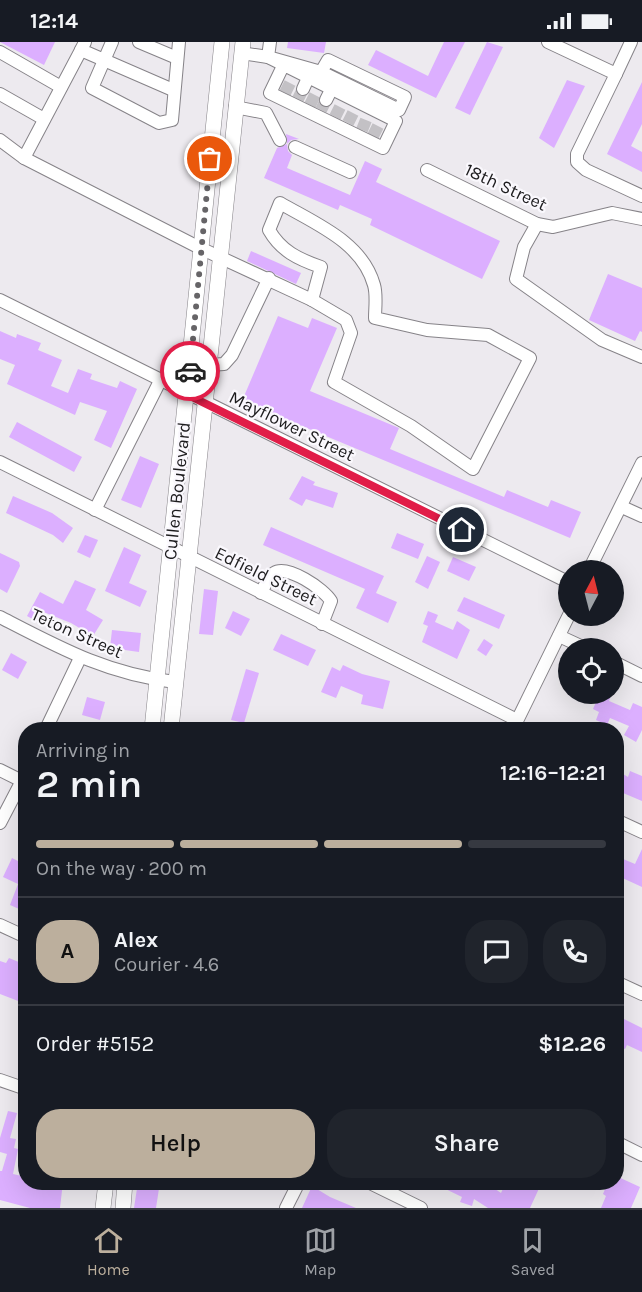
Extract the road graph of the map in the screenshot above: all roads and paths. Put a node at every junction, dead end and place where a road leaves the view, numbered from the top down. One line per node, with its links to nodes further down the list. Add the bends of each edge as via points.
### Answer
1 (112, 42): 12 (street)
2 (140, 42): 13 (street)
3 (179, 42): 13 (street)
4 (222, 42): 19 (main road, Cullen Boulevard)
5 (270, 42): 11 (street)
6 (548, 42): 15 (street)
7 (632, 42): 15 (street)
8 (83, 46): 12 (street); 16 (street)
9 (242, 48): 11 (street); 22 (main road, Cullen Boulevard)
10 (0, 52): 16 (street)
11 (268, 57): 14 (street); 21 (street)
12 (103, 58): 18 (street); 18 (street, via 92,88 159,123 172,120)
13 (177, 58): 18 (street)
14 (283, 66): 17 (street); 17 (street, via 270,93)
15 (616, 74): 30 (street, via 576,162)
16 (61, 87): 23 (street)
17 (288, 87): 21 (street); 21 (street)
18 (174, 90)
19 (217, 93): 22 (main road); 33 (main road, Cullen Boulevard)
20 (0, 94): 23 (street)
21 (354, 97)
22 (236, 101): 25 (street, via 266,113); 34 (main road, Cullen Boulevard)
23 (44, 118): 27 (street)
24 (0, 140): 27 (street)
25 (280, 140)
26 (295, 147): 29 (street)
27 (24, 158): 33 (street)
28 (427, 170): 32 (street, 18th Street)
29 (350, 172)
30 (642, 196)
31 (642, 219): 32 (street, 18th Street, via 612,213 553,227)
32 (537, 224): 38 (street, via 524,247 516,279 602,340)
33 (200, 248): 34 (street); 41 (main road, Cullen Boulevard)
34 (220, 256): 35 (street); 39 (main road, Cullen Boulevard)
35 (269, 278): 37 (street); 39 (street, via 232,355 224,364)
36 (0, 300): 40 (street, Mayflower Street)
37 (312, 300): 37 (street, via 321,267 298,259 277,244 269,230 280,203 339,237 364,260 375,286 375,318 427,330 488,335 530,358 472,469 411,426 334,382 351,333 346,320)
38 (642, 357)
39 (209, 365): 42 (main road, Cullen Boulevard)
40 (160, 381): 41 (street, Mayflower Street); 46 (street)
41 (188, 395): 42 (street, Mayflower Street); 48 (main road, Cullen Boulevard)
42 (206, 404): 49 (main road, Cullen Boulevard); 51 (street, Mayflower Street)
43 (0, 462): 46 (street, Edfield Street)
44 (642, 463): 45 (street)
45 (622, 507): 47 (street); 50 (street)
46 (95, 510): 48 (street, Edfield Street)
47 (642, 516)
48 (170, 549): 49 (street, Edfield Street); 61 (main road, Cullen Boulevard)
49 (189, 557): 52 (street, Edfield Street); 62 (main road, Cullen Boulevard)
50 (595, 560)
51 (558, 577)
52 (261, 593): 54 (street, Edfield Street); 54 (street, via 272,574 294,573 326,593 331,601)
53 (0, 617): 58 (street, Teton Street)
54 (322, 624): 66 (street, Edfield Street)
55 (564, 626): 56 (street)
56 (560, 636): 57 (street); 67 (street)
57 (564, 638)
58 (80, 658): 61 (street, Teton Street, via 118,672); 63 (street)
59 (624, 667): 60 (street)
60 (642, 676)
61 (157, 680): 62 (street, Teton Street); 64 (main road, Cullen Boulevard)
62 (175, 682): 65 (main road, Cullen Boulevard)
63 (49, 722)
64 (153, 722)
65 (172, 722)
66 (509, 722)
67 (517, 722)
68 (0, 770): 69 (street)
69 (18, 777)
70 (18, 790): 71 (street)
71 (0, 824)
72 (624, 824): 73 (street)
73 (642, 832)
74 (0, 925): 75 (street)
75 (18, 933)
76 (624, 986): 77 (street)
77 (642, 994)
78 (0, 1080): 79 (street)
79 (18, 1086)
80 (624, 1146): 81 (street)
81 (642, 1155)
82 (105, 1190): 86 (main road)
83 (124, 1190): 87 (main road)
84 (295, 1190): 88 (street)
85 (385, 1190): 89 (street)
86 (103, 1208)
87 (123, 1208)
88 (286, 1208)
89 (422, 1208)

